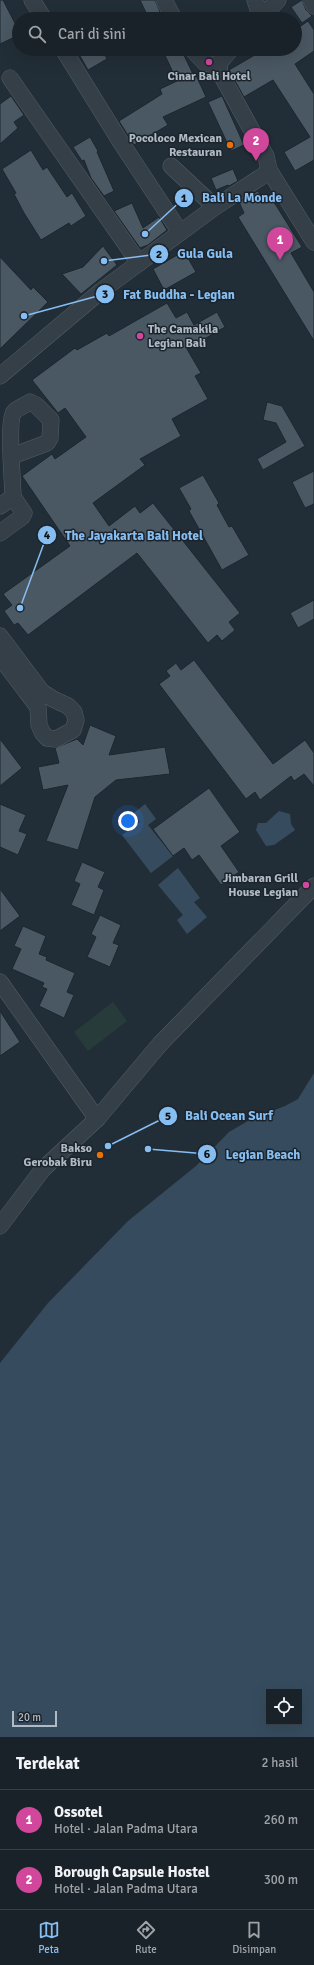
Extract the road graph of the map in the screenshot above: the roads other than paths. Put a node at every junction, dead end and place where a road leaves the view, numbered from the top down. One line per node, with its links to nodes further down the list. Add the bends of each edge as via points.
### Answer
1 (32, 0): 7 (street)
2 (164, 0): 8 (street)
3 (255, 0): 9 (street)
4 (278, 0): 10 (street)
5 (311, 0): 6 (street)
6 (314, 6)
7 (40, 12)
8 (170, 12)
9 (259, 12)
10 (267, 12)
11 (67, 56): 19 (street)
12 (198, 56): 14 (street, via 205,63)
13 (226, 56): 14 (street)
14 (218, 66): 17 (street, via 266,156)
15 (10, 78): 22 (street)
16 (170, 166): 18 (street)
17 (266, 173): 18 (street); 20 (street); 21 (street)
18 (215, 207): 19 (street)
19 (180, 232): 22 (street)
20 (314, 242)
21 (314, 253)
22 (139, 263): 23 (street, via 101,291)
23 (0, 376)
24 (12, 456): 25 (street)
25 (7, 502): 26 (street, via 24,513)
26 (0, 533)
27 (0, 636): 28 (street, via 42,692 74,712 76,720 73,730 56,739 47,738 39,725 38,707)
28 (0, 657)
29 (314, 886): 31 (street, via 160,1044)
30 (0, 982): 31 (street)
31 (97, 1119): 32 (street, via 43,1169)
32 (0, 1226)

